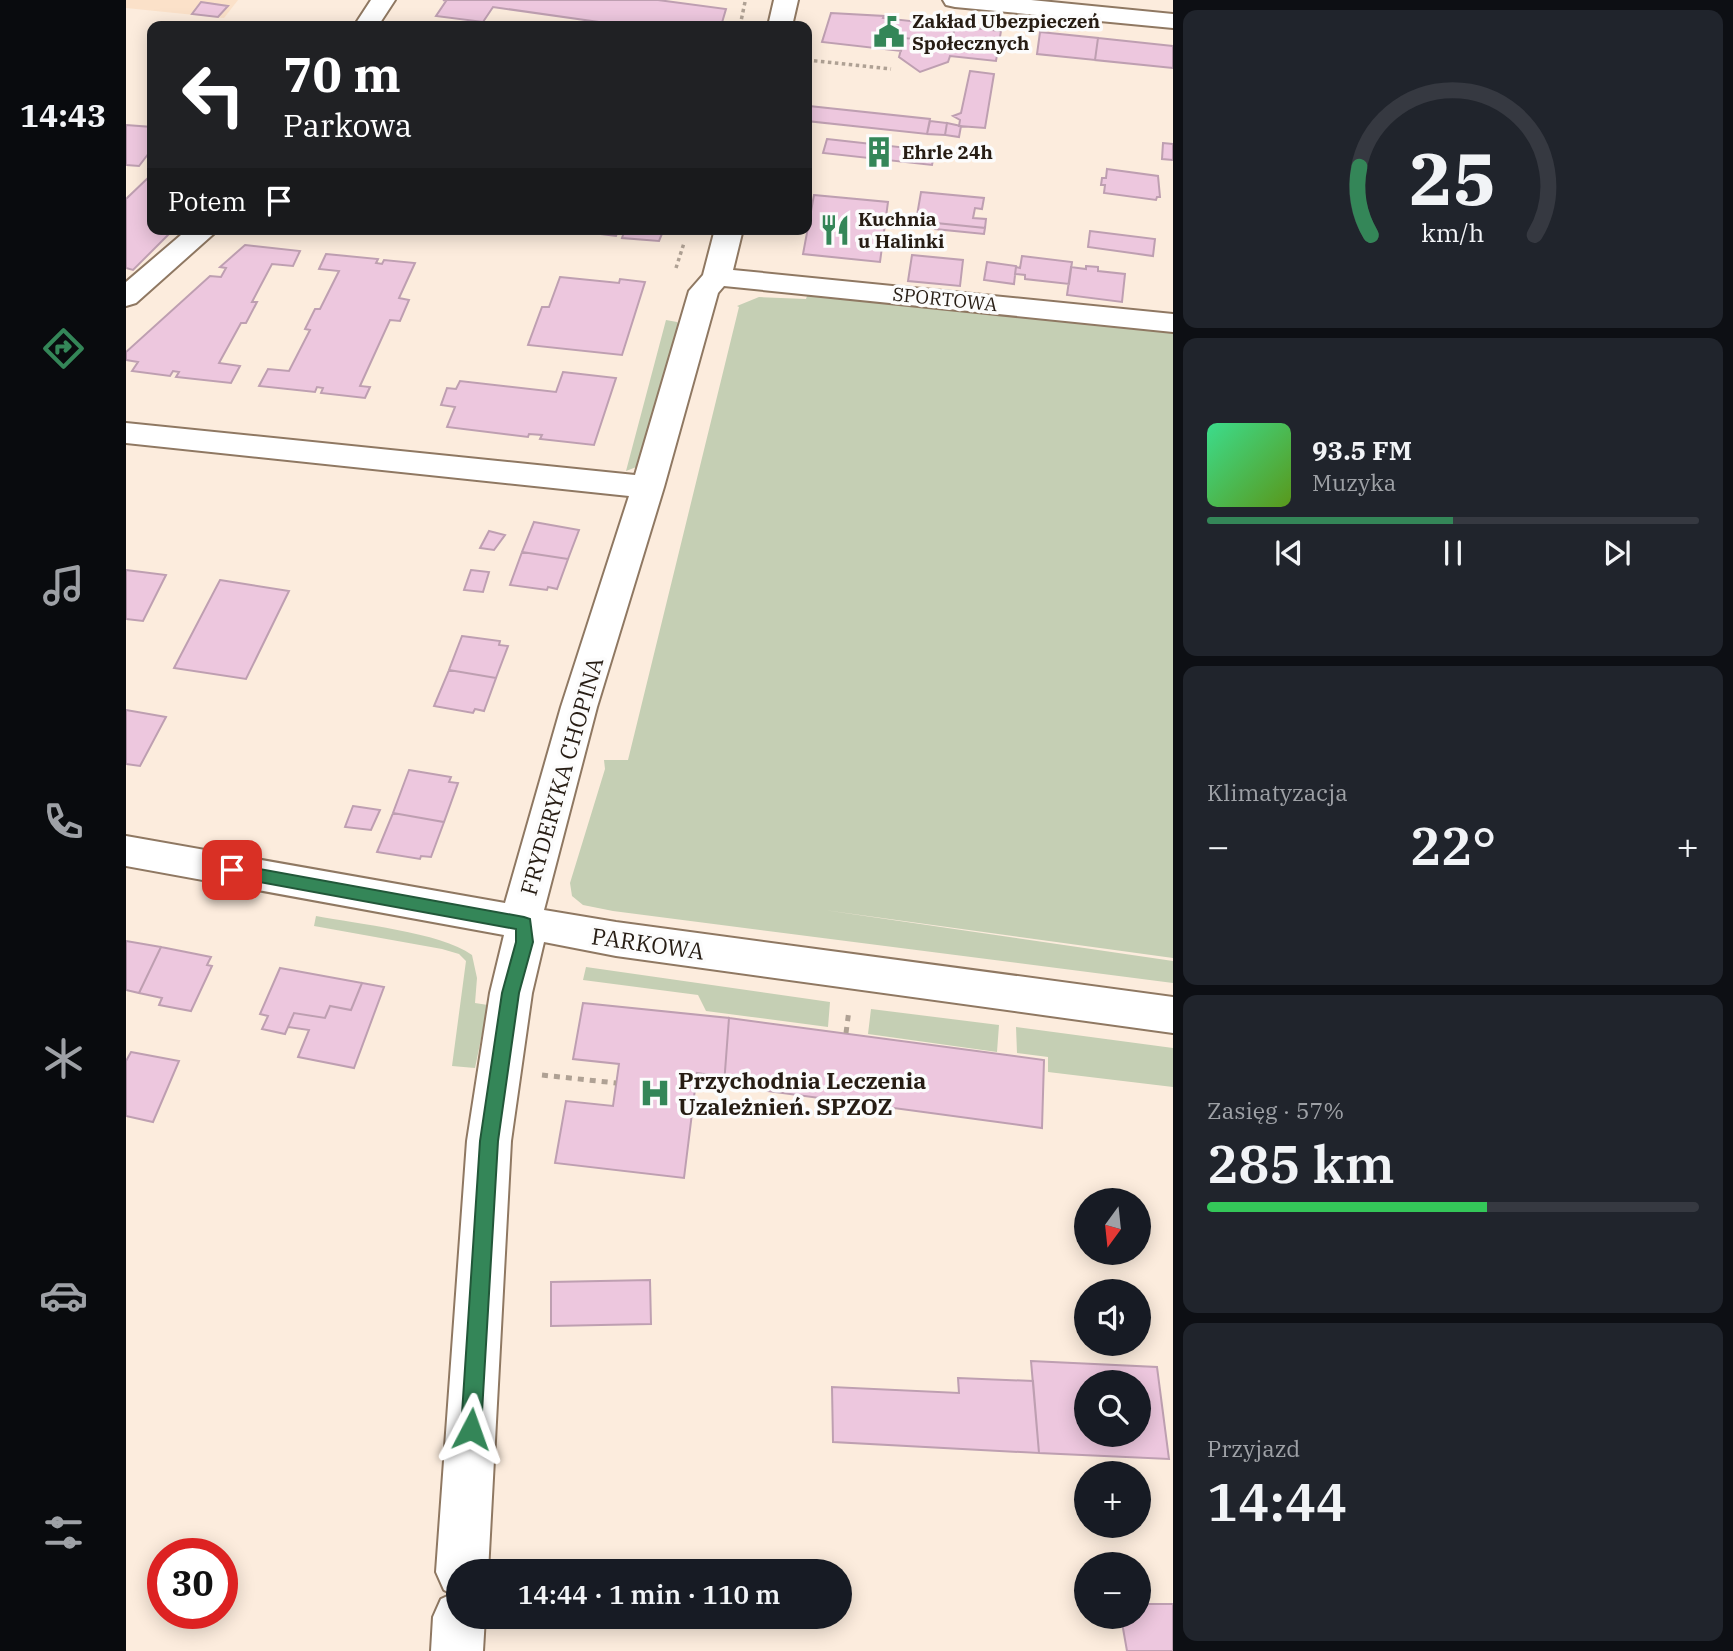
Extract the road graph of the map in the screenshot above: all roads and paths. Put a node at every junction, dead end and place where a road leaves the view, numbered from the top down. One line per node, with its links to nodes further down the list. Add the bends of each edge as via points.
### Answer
1 (383, 0): 5 (street)
2 (786, 0): 7 (street)
3 (955, 0): 8 (street)
4 (745, 2): 6 (path)
5 (369, 21)
6 (741, 21)
7 (781, 21)
8 (1173, 21)
9 (812, 61): 10 (path)
10 (891, 69)
11 (198, 235): 14 (street)
12 (728, 235): 13 (street, FRYDERYKA CHOPINA)
13 (717, 277): 15 (street, SPORTOWA); 17 (street, FRYDERYKA CHOPINA, via 704,291)
14 (126, 297)
15 (1173, 323)
16 (126, 433): 17 (street)
17 (648, 487): 19 (street, FRYDERYKA CHOPINA, via 579,707 524,905)
18 (126, 851): 19 (street, PARKOWA)
19 (524, 924): 21 (street, PARKOWA); 25 (street, FRYDERYKA CHOPINA, via 489,1141)
20 (850, 999): 22 (path)
21 (1173, 1015)
22 (846, 1033)
23 (538, 1075): 24 (path)
24 (616, 1083)
25 (463, 1559)
26 (458, 1629): 27 (street)
27 (457, 1651)

